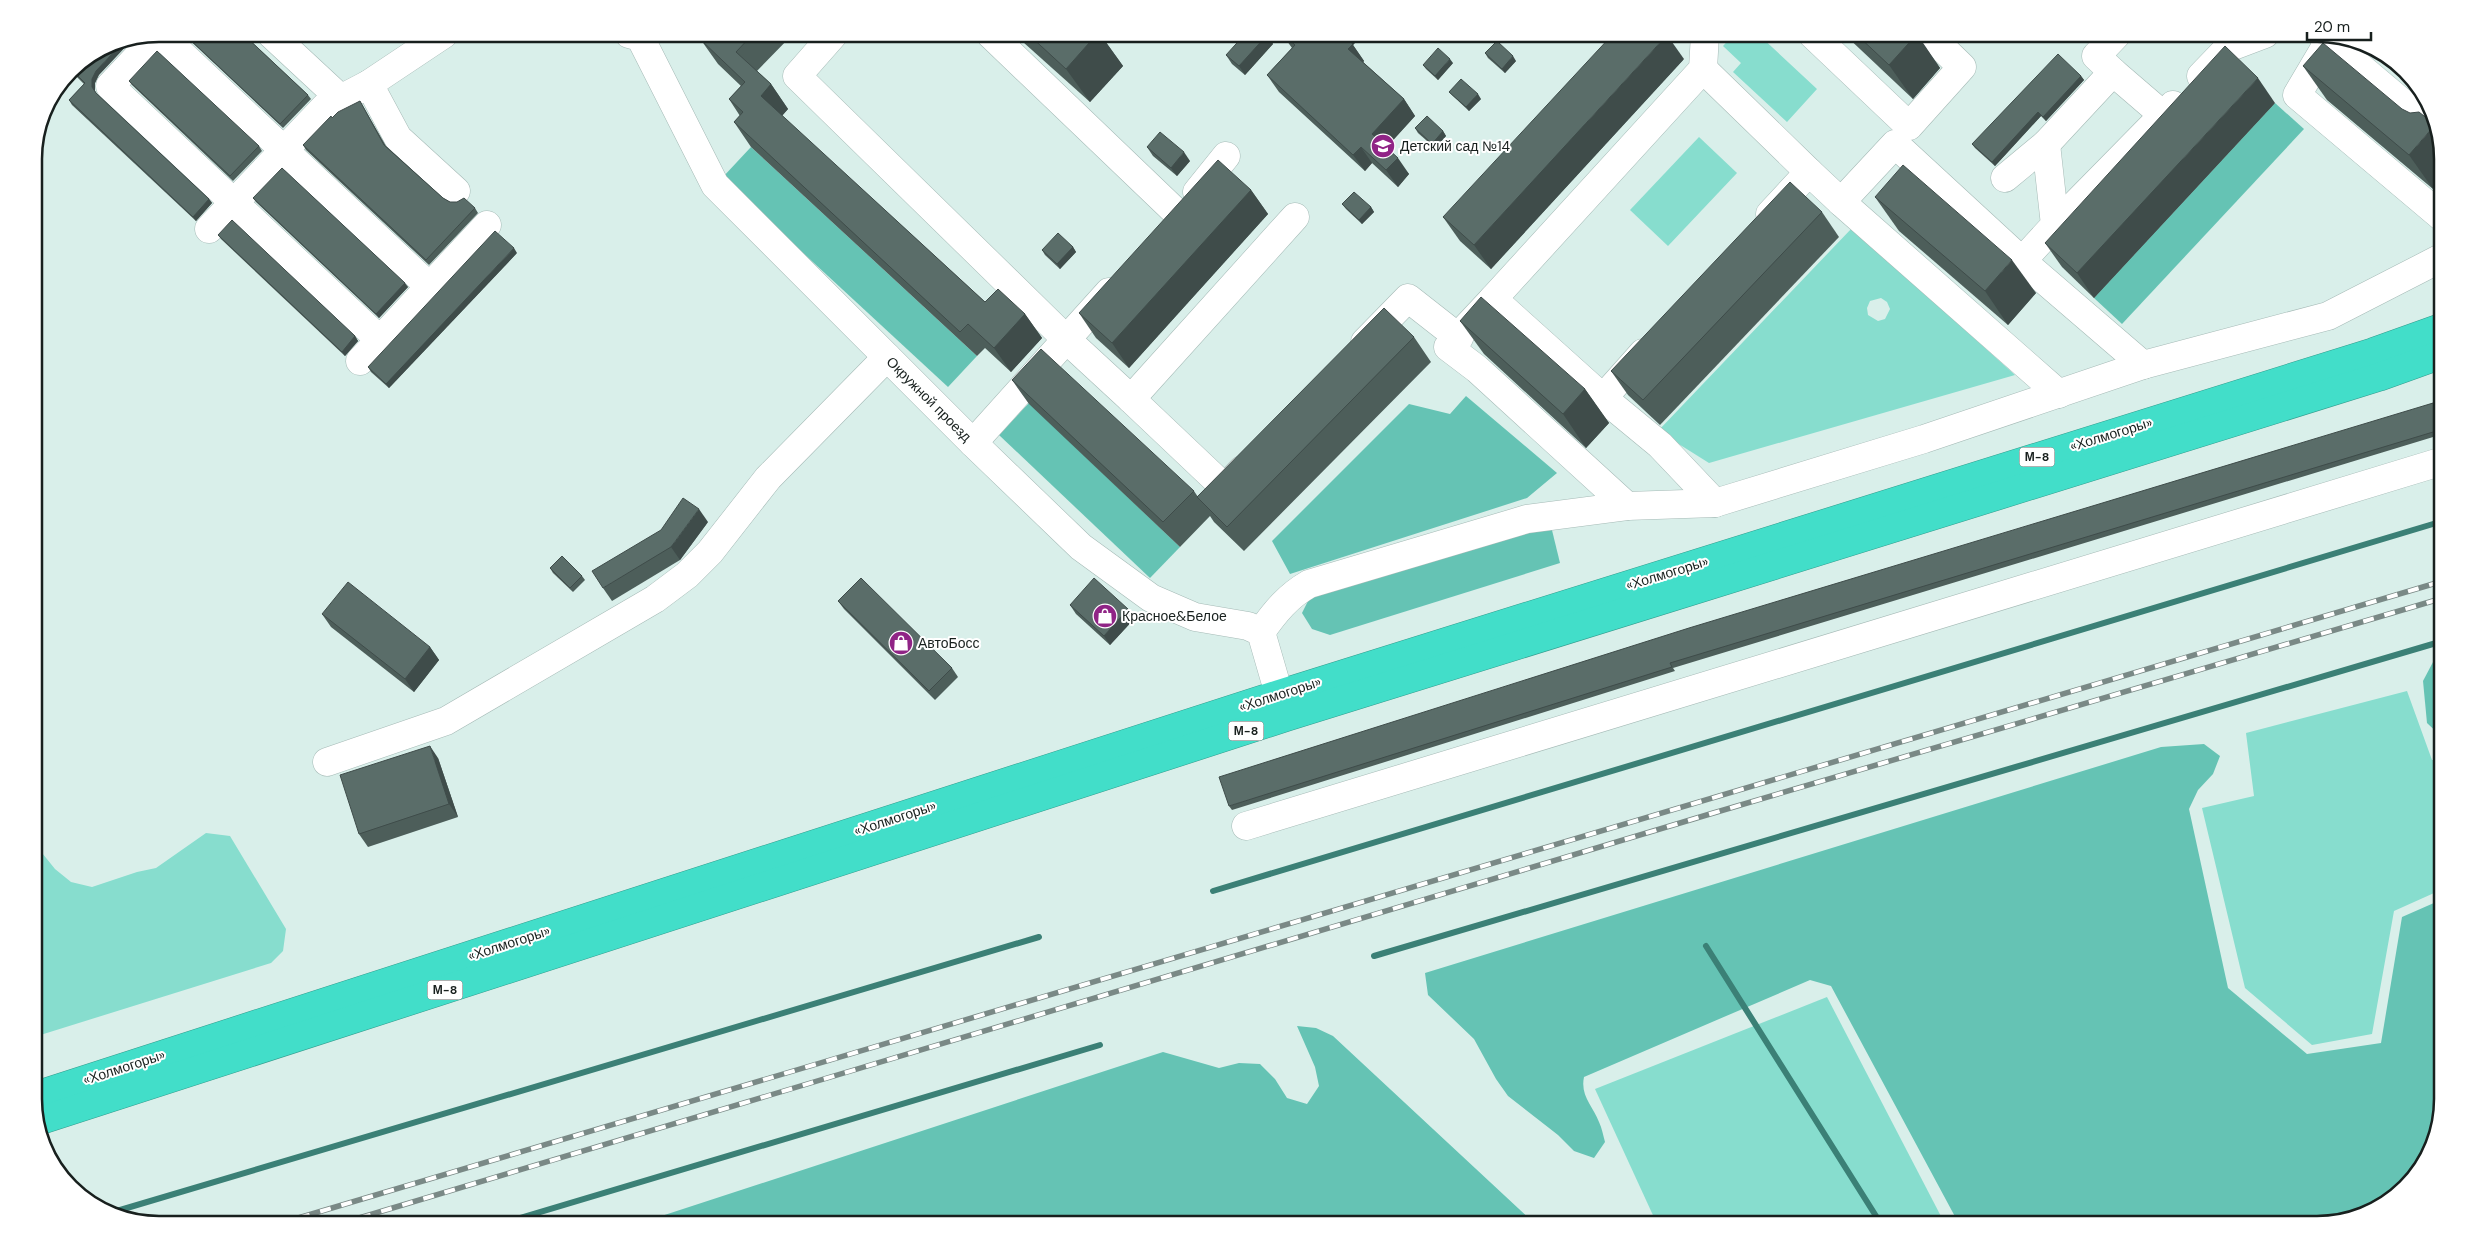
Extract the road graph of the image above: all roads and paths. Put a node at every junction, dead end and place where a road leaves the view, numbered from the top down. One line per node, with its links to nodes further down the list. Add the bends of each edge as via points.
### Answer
1 (1705, 42): 15 (street)
2 (1819, 42): 21 (street)
3 (1936, 42): 21 (street, via 1962,67)
4 (2109, 42): 16 (street, via 2096,56)
5 (2244, 42): 19 (street, via 2228,48)
6 (151, 43): 28 (street, via 110,86)
7 (170, 43): 23 (street)
8 (281, 43): 18 (street)
9 (431, 43): 17 (street)
10 (641, 43): 48 (street, Окружной проезд, via 715,185)
11 (826, 43): 46 (street, via 797,76)
12 (999, 43): 31 (street)
13 (2323, 43): 30 (street, via 2297,95)
14 (2332, 44): 20 (street)
15 (1703, 69): 25 (street); 42 (street)
16 (2113, 72): 19 (street); 22 (street)
17 (369, 84): 18 (street); 27 (street, via 398,138)
18 (341, 99): 23 (street, via 325,107)
19 (2163, 116): 33 (street)
20 (2429, 126)
21 (1902, 135): 29 (street); 38 (street)
22 (2046, 144): 26 (street); 33 (street)
23 (284, 150): 28 (street); 41 (street)
24 (1226, 156): 31 (street)
25 (1809, 172): 29 (street); 36 (street)
26 (2005, 178)
27 (456, 191)
28 (234, 202): 35 (street); 47 (street)
29 (1841, 202): 53 (street)
30 (2434, 210)
31 (1179, 215): 37 (street)
32 (1295, 217): 55 (street)
33 (2055, 225): 38 (street)
34 (488, 226): 41 (street)
35 (209, 229)
36 (1755, 230)
37 (1160, 236)
38 (2022, 261): 52 (street)
39 (2434, 262): 52 (street, via 2328,316)
40 (1128, 271): 46 (street)
41 (430, 287): 47 (street)
42 (1493, 300): 45 (street); 54 (street)
43 (2434, 330): 62 (highway, «Холмогоры» / М-8)
44 (1662, 332): 54 (street)
45 (1459, 338): 51 (street, via 1408,298); 60 (street, via 1448,347 1478,369)
46 (1066, 339): 55 (street); 56 (street)
47 (380, 340): 50 (street)
48 (887, 356): 56 (street, Окружной проезд); 63 (street, via 768,478 710,552 663,593 446,721)
49 (2434, 357): 66 (highway, «Холмогоры» / М-8, via 1287,717)
50 (360, 361)
51 (1346, 362)
52 (2143, 365): 53 (street)
53 (2059, 394): 59 (street)
54 (1603, 398): 59 (street, via 1660,445)
55 (1131, 399): 57 (street, via 1225,488)
56 (973, 443): 61 (street, Окружной проезд, via 1081,547 1151,598 1195,617 1248,626)
57 (1259, 453)
58 (2434, 464): 64 (street)
59 (1715, 503): 60 (street)
60 (1627, 506): 61 (street, via 1527,519 1309,584 1278,609)
61 (1261, 632): 62 (street)
62 (1279, 694): 65 (highway, «Холмогоры» / М-8)
63 (327, 762)
64 (1246, 826)
65 (43, 1093)
66 (45, 1119)

